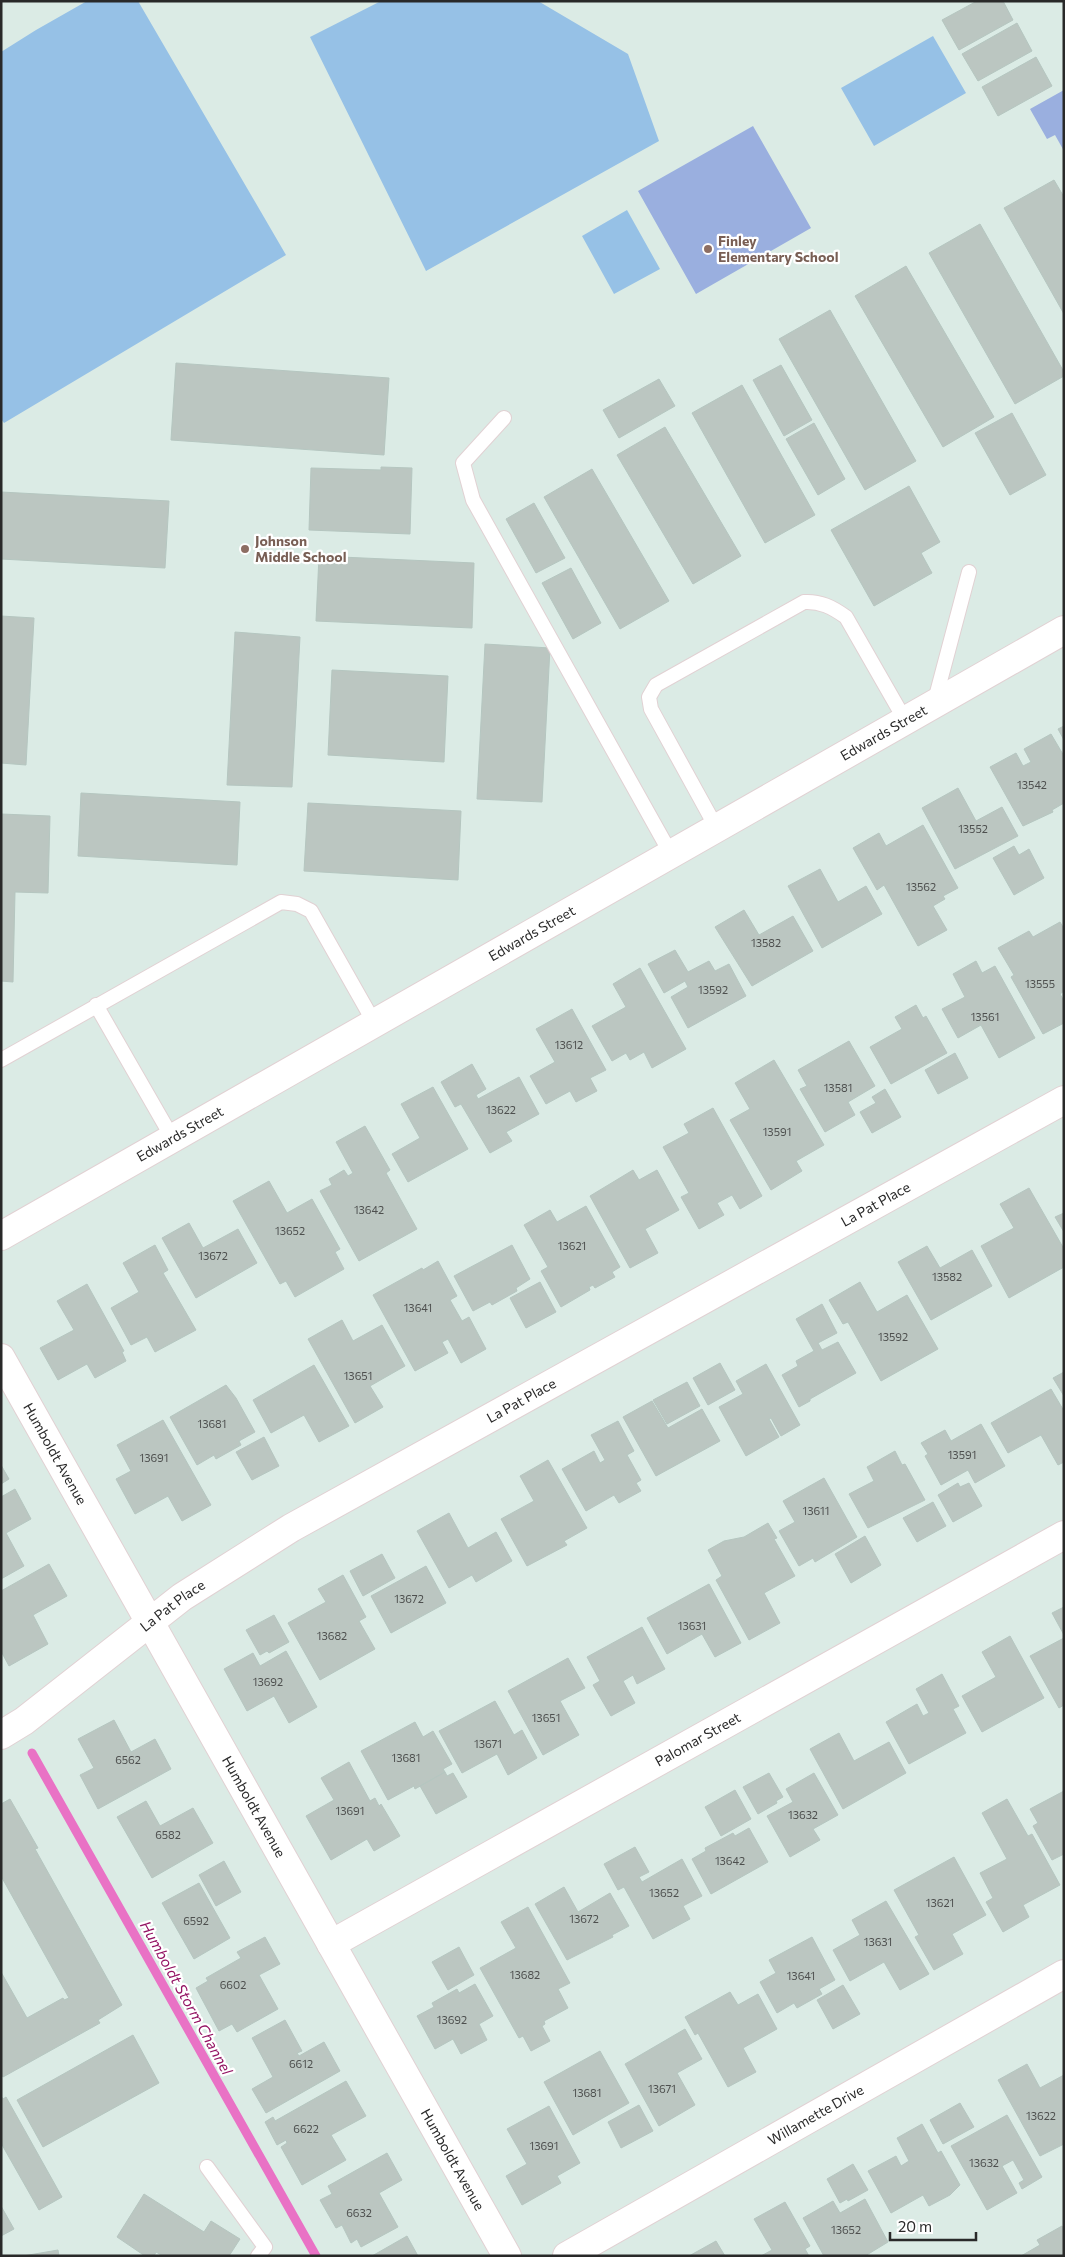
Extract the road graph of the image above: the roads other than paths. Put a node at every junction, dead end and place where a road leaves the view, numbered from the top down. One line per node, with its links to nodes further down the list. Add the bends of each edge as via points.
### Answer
1 (504, 418): 7 (lane, via 463,463 473,500)
2 (969, 572): 4 (lane)
3 (1064, 630): 4 (street, Edwards Street)
4 (934, 704): 5 (street, Edwards Street)
5 (905, 720): 6 (street, Edwards Street); 6 (lane, via 846,616 815,601 804,602 656,684 649,697 651,709)
6 (716, 827): 7 (street, Edwards Street)
7 (671, 854): 9 (street, Edwards Street)
8 (96, 1005): 9 (lane, via 281,902 297,904 311,911); 10 (lane); 12 (lane)
9 (376, 1024): 12 (street, Edwards Street)
10 (1, 1060)
11 (1064, 1100): 16 (street, La Pat Place, via 292,1528 216,1574)
12 (173, 1139): 13 (street, Edwards Street)
13 (1, 1236)
14 (1, 1358): 16 (street, Humboldt Avenue)
15 (1064, 1535): 18 (street, Palomar Street)
16 (149, 1622): 17 (street, La Pat Place); 18 (street, Humboldt Avenue)
17 (11, 1729)
18 (331, 1944): 22 (street, Humboldt Avenue)
19 (1064, 1974): 23 (street, Willamette Drive)
20 (207, 2167): 21 (lane, via 265,2247)
21 (258, 2256)
22 (507, 2256)
23 (567, 2256)

